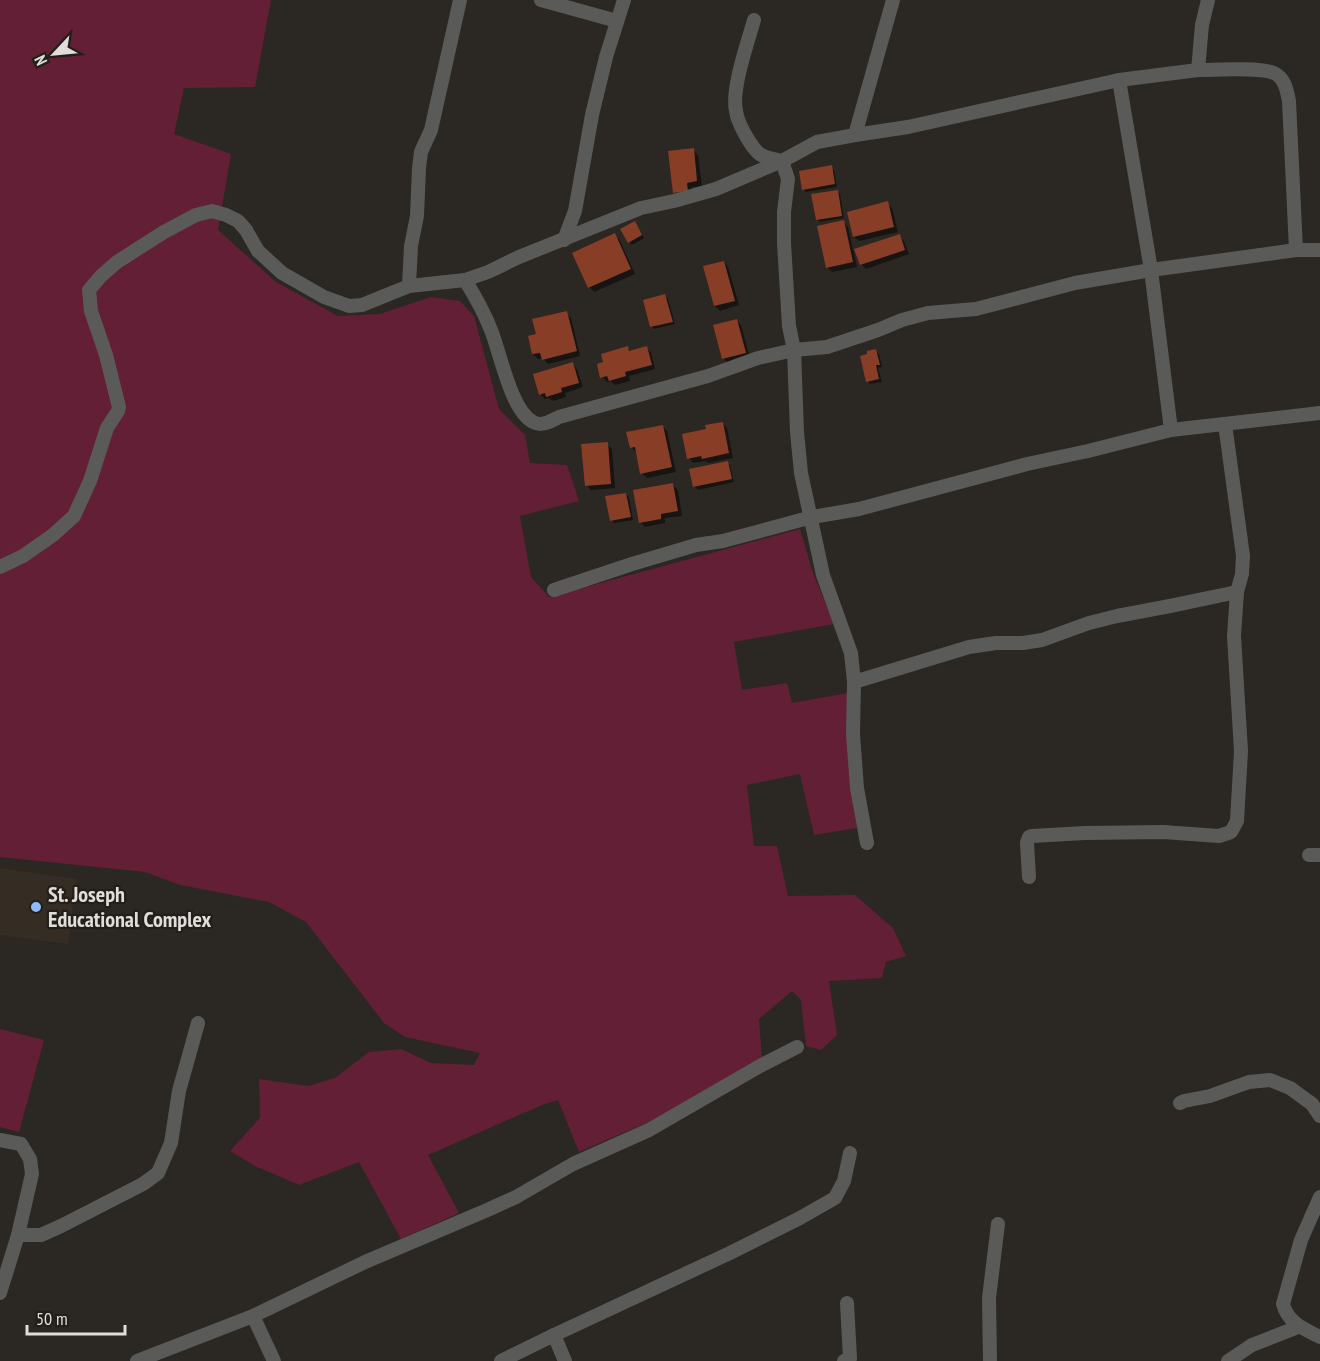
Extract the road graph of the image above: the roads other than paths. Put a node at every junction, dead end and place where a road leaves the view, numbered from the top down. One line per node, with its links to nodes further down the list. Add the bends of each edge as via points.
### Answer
1 (460, 0): 19 (street, via 431,130 421,152)
2 (541, 0): 7 (street)
3 (624, 0): 7 (street)
4 (893, 0): 10 (street)
5 (1208, 0): 8 (street)
6 (754, 20): 11 (street, via 736,89 735,110 755,152)
7 (617, 21): 12 (street, via 592,115)
8 (1198, 70): 9 (street); 15 (street, via 1275,73 1286,84)
9 (1119, 80): 10 (street); 17 (street)
10 (855, 135): 11 (street, via 817,142)
11 (782, 161): 13 (street, via 716,189 641,208); 20 (street, via 788,180 784,243)
12 (575, 211): 13 (street); 14 (street)
13 (591, 228): 14 (street)
14 (564, 240): 18 (street)
15 (1296, 250): 16 (street); 17 (street)
16 (1320, 250)
17 (1151, 270): 20 (street, via 1075,283 976,309 928,313 827,347); 23 (street)
18 (465, 280): 19 (street); 20 (street, via 492,331 522,412 531,422 540,424)
19 (409, 286): 25 (street, via 362,305 349,306 324,297 282,273 258,251 238,221 212,211 164,232 117,262 90,290 91,311 118,411 107,428 90,482 74,516 23,556)
20 (794, 350): 24 (street, via 801,473)
21 (1320, 413): 22 (street)
22 (1225, 424): 23 (street); 27 (street, via 1243,556)
23 (1171, 430): 24 (street, via 859,509)
24 (812, 517): 26 (street, via 696,545); 28 (street, via 823,575 851,652)
25 (0, 567)
26 (554, 590)
27 (1237, 592): 28 (street, via 1117,616 1042,640 969,647); 30 (street, via 1234,636 1241,751 1237,821 1231,831 1219,836 1163,832 1032,836 1028,843)
28 (854, 682): 29 (street, via 856,788)
29 (867, 843)
30 (1029, 877)
31 (198, 1023): 39 (street, via 179,1091 171,1143 158,1173 62,1226 40,1235)
32 (797, 1047): 42 (street, via 649,1130 573,1164 516,1197)
33 (1180, 1103): 34 (street, via 1249,1082 1270,1080 1290,1088 1312,1104)
34 (1320, 1116)
35 (0, 1140): 39 (street, via 21,1144 30,1159 32,1174)
36 (850, 1153): 44 (street, via 844,1181 835,1198 730,1253)
37 (1320, 1197): 43 (street, via 1301,1240 1283,1304)
38 (998, 1224): 51 (street, via 989,1298)
39 (18, 1235): 40 (street)
40 (0, 1293)
41 (847, 1303): 46 (street)
42 (253, 1316): 47 (street); 48 (street)
43 (1298, 1327): 45 (street); 52 (street, via 1252,1345)
44 (554, 1335): 49 (street); 50 (street)
45 (1320, 1337)
46 (848, 1360)
47 (137, 1361)
48 (274, 1361)
49 (501, 1361)
50 (565, 1361)
51 (990, 1361)
52 (1228, 1361)

